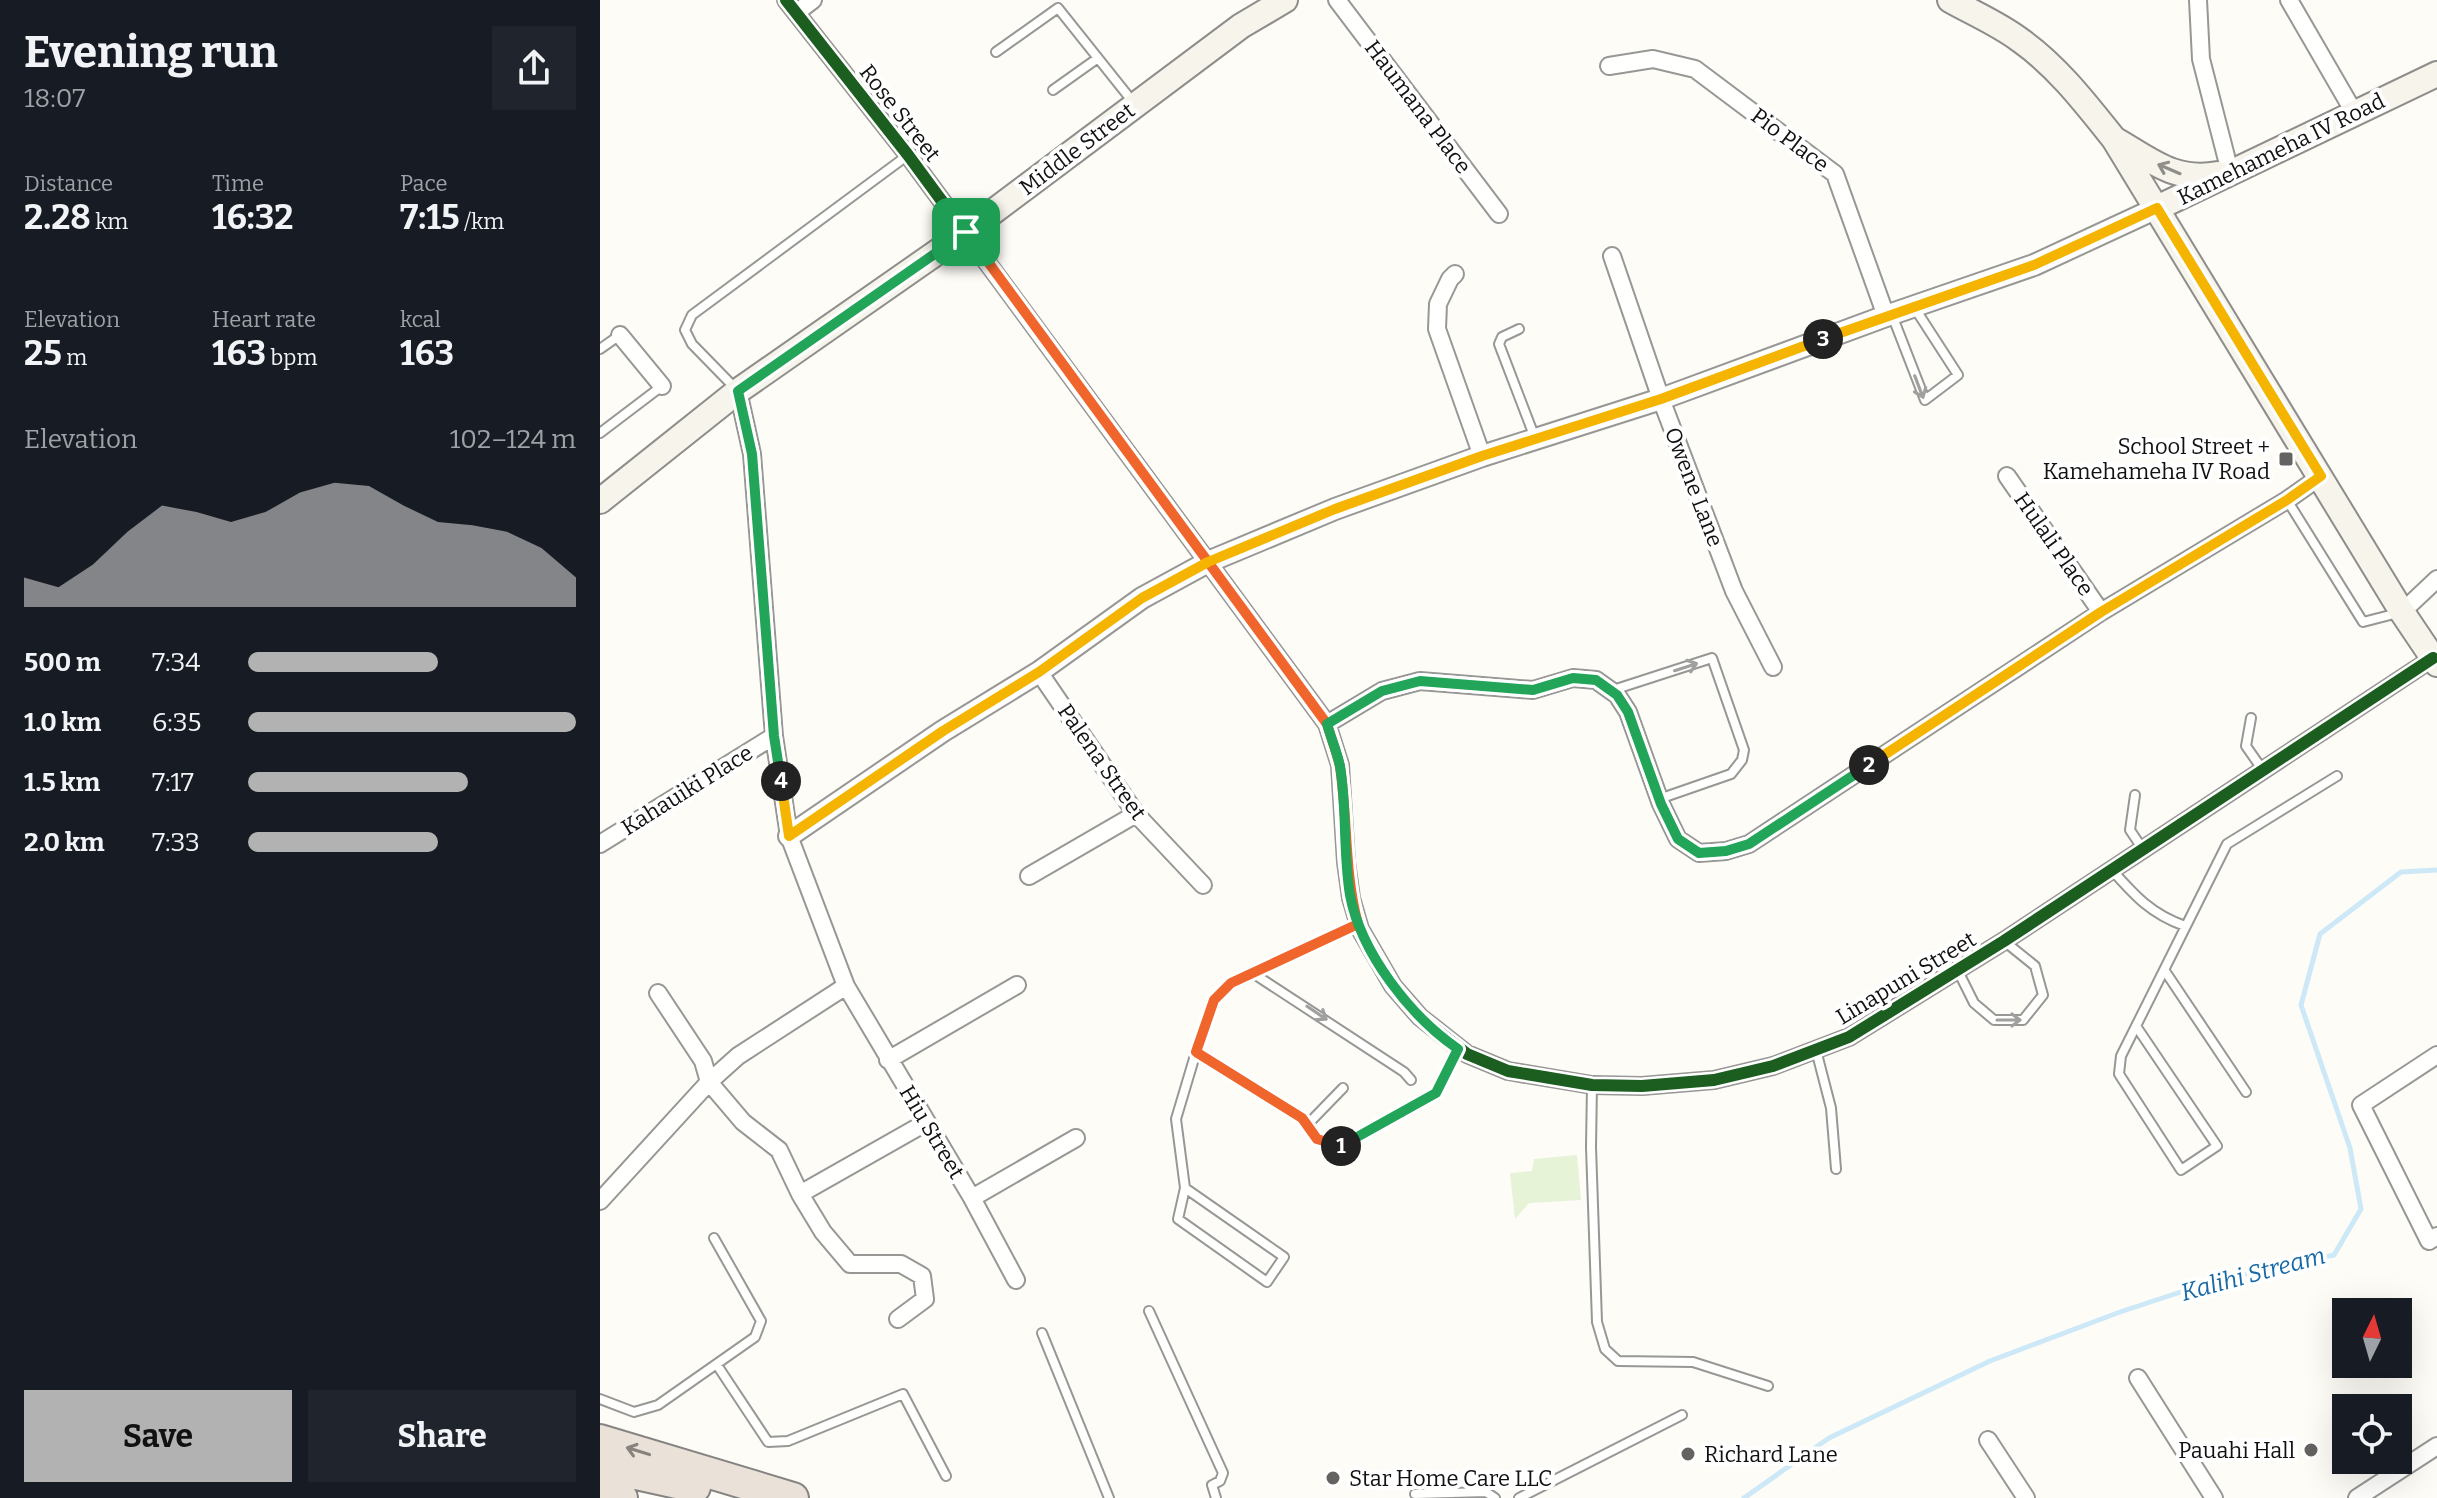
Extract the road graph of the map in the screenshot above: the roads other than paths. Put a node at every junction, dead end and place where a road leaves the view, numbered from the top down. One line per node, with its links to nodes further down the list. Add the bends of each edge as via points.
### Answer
1 (813, 0): 7 (street)
2 (1285, 0): 13 (main road, Middle Street, via 1241,26)
3 (1337, 0): 19 (street, Haumana Place)
4 (1950, 0): 15 (main road, via 2020,39)
5 (2198, 0): 17 (street, via 2201,59)
6 (2289, 0): 14 (street)
7 (791, 6): 16 (street, Rose Street)
8 (996, 52): 9 (lane, via 1058,8)
9 (1098, 58): 12 (lane); 13 (lane)
10 (1609, 66): 24 (street, Pio Place, via 1653,59 1695,69 1835,174)
11 (2437, 74): 14 (main road, Kamehameha IV Road)
12 (1053, 90)
13 (1136, 105): 20 (main road, Middle Street)
14 (2355, 114): 17 (main road, Kamehameha IV Road)
15 (2114, 139): 17 (main road, one-way to 15, via 2197,178 2170,171); 18 (main road)
16 (908, 155): 20 (street, Rose Street); 29 (lane, via 692,315 685,330 692,344)
17 (2230, 172): 18 (main road, Kamehameha IV Road)
18 (2157, 208): 23 (street, Kamehameha IV Road, via 2034,265); 35 (main road)
19 (1499, 214)
20 (966, 232): 29 (main road, Middle Street); 38 (street, Rose Street)
21 (1612, 256): 30 (street, Owene Lane)
22 (1455, 274): 33 (street, via 1438,304 1437,329)
23 (1913, 306): 24 (street, Kamehameha IV Road); 24 (lane, one-way to 23, via 1925,400 1958,375)
24 (1889, 315): 30 (street, Kamehameha IV Road)
25 (1519, 329): 32 (lane, via 1499,344)
26 (620, 335): 27 (lane); 28 (street)
27 (600, 349)
28 (662, 386): 31 (lane)
29 (738, 391): 37 (main road, Middle Street); 48 (street, via 752,454)
30 (1661, 399): 32 (street, Kamehameha IV Road); 43 (street, Owene Lane, via 1734,591)
31 (600, 433)
32 (1536, 439): 33 (street, Kamehameha IV Road)
33 (1482, 456): 38 (street, Kamehameha IV Road)
34 (2007, 476): 40 (street, Hulali Place)
35 (2321, 476): 36 (street); 41 (main road)
36 (2287, 500): 40 (street); 41 (lane, via 2363,622)
37 (600, 501)
38 (1208, 562): 44 (street, Kamehameha IV Road, via 1142,598); 47 (street, Linapuni Street)
39 (2437, 579): 41 (street)
40 (2101, 612): 52 (street, via 1749,844 1699,853 1678,839)
41 (2402, 612): 42 (main road)
42 (2435, 661): 49 (street, Linapuni Street)
43 (1773, 667)
44 (1039, 672): 53 (street, Palena Street); 54 (street, Kamehameha IV Road)
45 (1612, 691): 47 (street, via 1596,680 1573,678 1533,690 1420,681 1382,691); 52 (street, via 1628,712); 52 (lane, one-way to 52, via 1712,658 1744,750 1742,760 1731,774)
46 (2251, 718): 49 (lane, via 2246,746)
47 (1327, 724): 60 (street, Linapuni Street, via 1340,765 1346,862)
48 (774, 736): 54 (street); 55 (street, Kahauiki Place)
49 (2262, 769): 56 (street, Linapuni Street)
50 (2337, 776): 61 (lane, via 2227,844)
51 (2135, 795): 56 (lane, via 2130,830)
52 (1659, 799)
53 (1136, 814): 58 (street); 59 (street, Palena Street)
54 (789, 836): 67 (street)
55 (600, 844)
56 (2142, 848): 57 (street, Linapuni Street)
57 (2111, 869): 61 (lane, via 2139,901); 62 (street, Linapuni Street)
58 (1029, 876)
59 (1203, 885)
60 (1358, 924): 65 (lane); 70 (street, Linapuni Street, via 1393,986)
61 (2185, 926): 64 (lane)
62 (2004, 941): 63 (street, Linapuni Street); 63 (lane, one-way to 62, via 1974,1003 1994,1020 2023,1020 2043,995 2035,966)
63 (1958, 971): 71 (street, Linapuni Street, via 1849,1037)
64 (2165, 971): 69 (lane); 79 (lane)
65 (1251, 972): 72 (lane, via 1214,1000); 75 (lane, one-way to 75)
66 (1017, 985): 74 (street)
67 (846, 986): 74 (street, Hiu Street); 76 (street, via 738,1056)
68 (658, 993): 76 (street, via 703,1061)
69 (2136, 1026): 69 (lane, via 2121,1056 2119,1074 2181,1170 2217,1146)
70 (1458, 1049): 77 (street, Linapuni Street, via 1508,1071); 81 (lane, via 1436,1093 1343,1146 1317,1139)
71 (1816, 1050): 77 (street, Linapuni Street, via 1714,1080); 83 (lane, via 1831,1108)
72 (1196, 1052): 81 (lane); 84 (lane, via 1176,1119)
73 (2437, 1055): 89 (street, via 2361,1105)
74 (888, 1060): 80 (street, Hiu Street)
75 (1411, 1080)
76 (709, 1082): 85 (street, via 743,1122 779,1150); 87 (street)
77 (1592, 1085): 96 (lane, via 1596,1306 1605,1349 1618,1361 1693,1362)
78 (1343, 1088): 81 (lane)
79 (2246, 1092)
80 (927, 1122): 85 (street); 86 (street, Hiu Street)
81 (1308, 1124)
82 (1076, 1138): 86 (street)
83 (1836, 1169)
84 (1185, 1188): 84 (lane, via 1178,1219 1267,1282 1284,1257)
85 (800, 1194): 92 (street, via 850,1264 901,1264 922,1276 925,1299)
86 (972, 1198): 90 (street, Hiu Street)
87 (600, 1201)
88 (714, 1238): 94 (lane, via 761,1321 755,1337)
89 (2433, 1239)
90 (1016, 1280)
91 (1149, 1311): 110 (lane, via 1223,1473 1212,1485)
92 (898, 1319)
93 (1042, 1333): 109 (lane)
94 (717, 1365): 97 (lane, via 658,1405 634,1412); 103 (lane, via 768,1442 788,1441 903,1394)
95 (2138, 1378): 114 (street)
96 (1768, 1386)
97 (600, 1399)
98 (1682, 1415): 112 (lane)
99 (600, 1440): 108 (highway, one-way to 99)
100 (1988, 1440): 113 (street)
101 (2437, 1446): 115 (street)
102 (600, 1466): 107 (highway)
103 (946, 1476)
104 (600, 1493): 106 (highway)
105 (1415, 1494): 111 (lane, via 1486,1492)
106 (622, 1498)
107 (748, 1498)
108 (793, 1498)
109 (1109, 1498)
110 (1216, 1498)
111 (1495, 1498)
112 (1519, 1498)
113 (2026, 1498)
114 (2214, 1498)
115 (2357, 1498)

